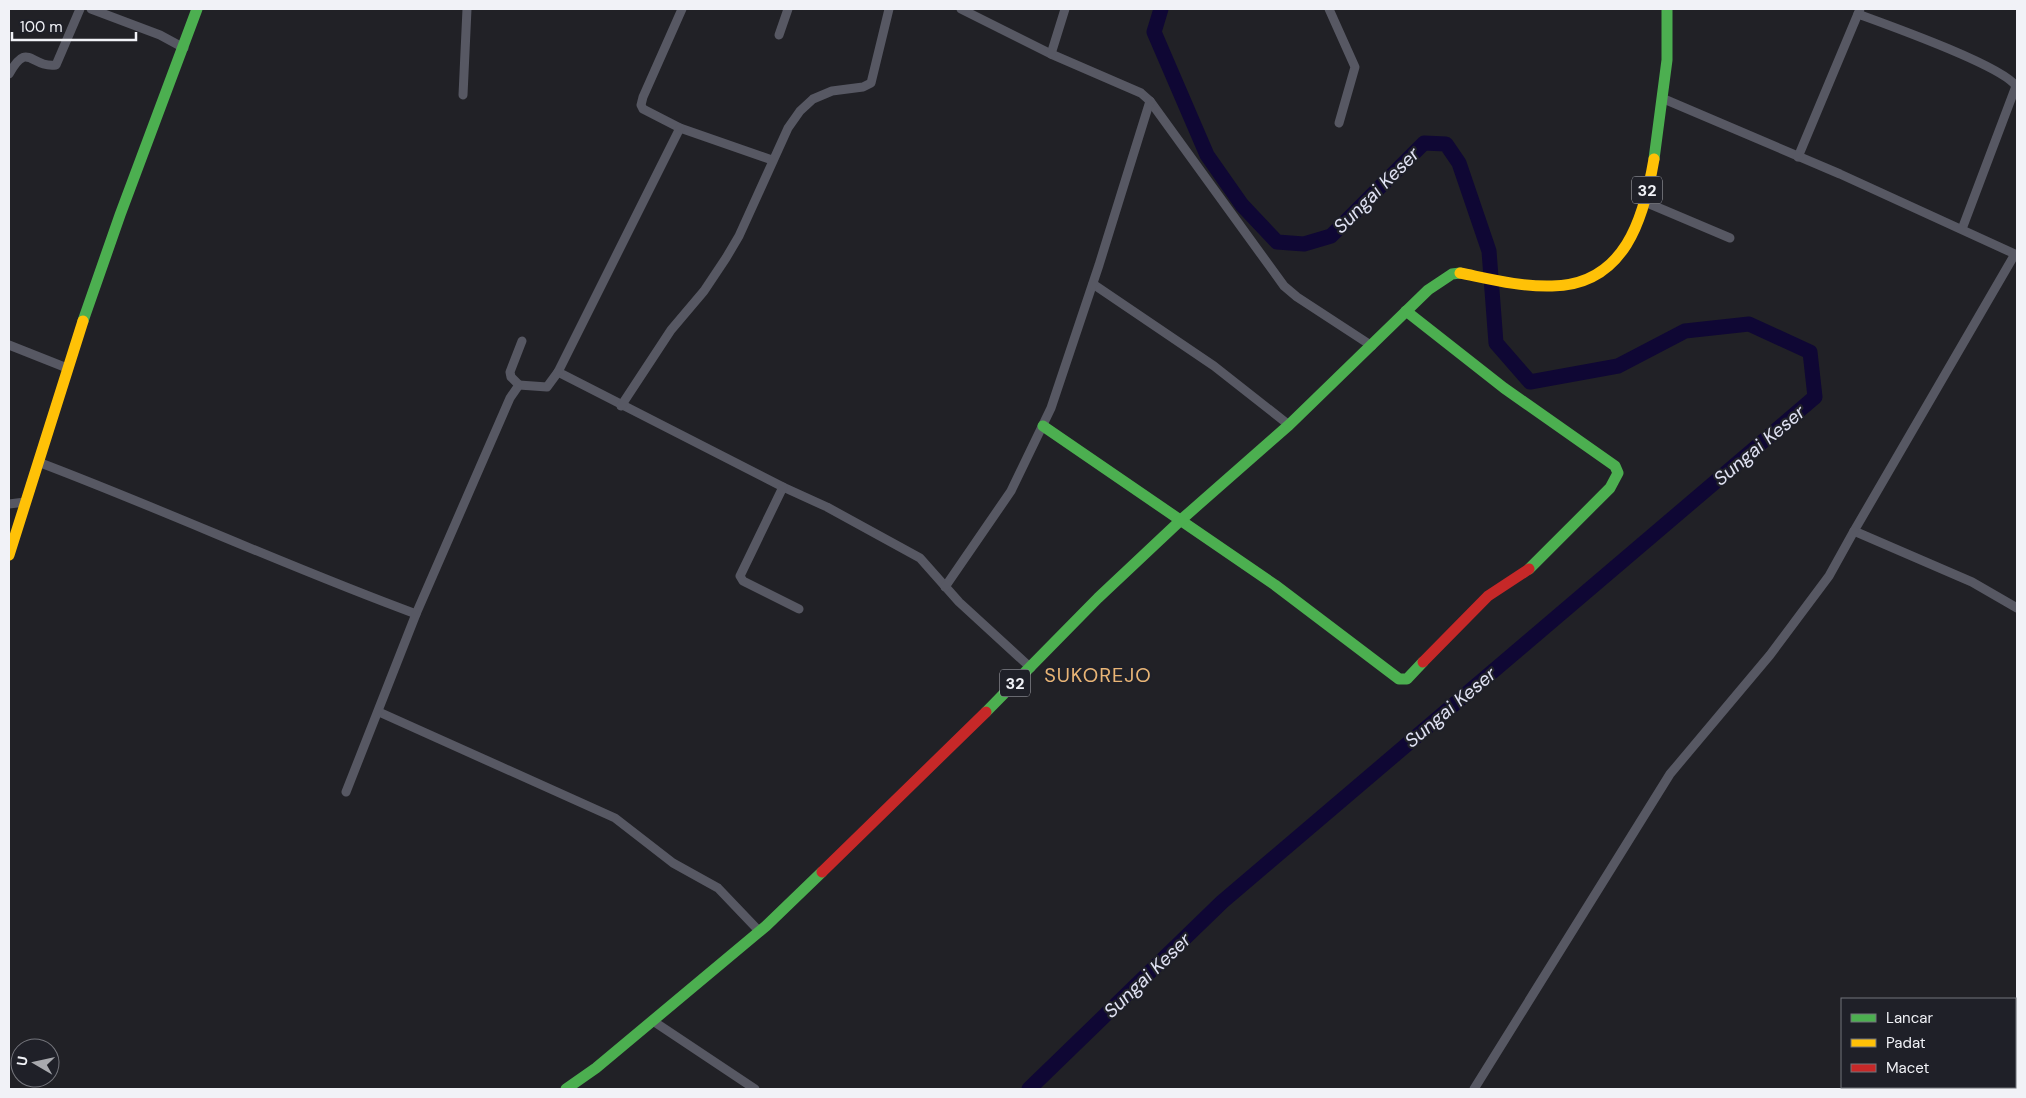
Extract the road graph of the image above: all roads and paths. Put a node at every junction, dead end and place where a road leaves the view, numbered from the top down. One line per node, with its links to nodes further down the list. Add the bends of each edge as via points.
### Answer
1 (80, 9): 17 (street, via 56,65 23,57 17,60)
2 (91, 9): 15 (street)
3 (198, 9): 15 (main road)
4 (467, 9): 18 (street)
5 (682, 9): 22 (street, via 641,105 647,112)
6 (788, 9): 14 (street)
7 (889, 9): 24 (street, via 871,83 832,91 813,99 788,128)
8 (961, 9): 12 (street)
9 (1065, 9): 16 (street)
10 (1329, 9): 21 (street, via 1356,67)
11 (1667, 9): 19 (main road, 32)
12 (971, 11): 16 (street)
13 (1859, 11): 23 (street); 26 (street, via 1963,56 2016,86)
14 (779, 35)
15 (184, 48): 34 (main road, via 120,215)
16 (1051, 54): 20 (street, via 1128,86)
17 (9, 74)
18 (463, 95)
19 (1664, 99): 23 (street); 25 (main road, 32)
20 (1150, 102): 29 (street); 33 (street, via 1284,286)
21 (1339, 124)
22 (680, 128): 24 (street); 35 (street)
23 (1798, 157): 26 (street)
24 (772, 160): 37 (street, via 726,258 704,291 671,330)
25 (1645, 202): 27 (street); 30 (main road, 32, via 1627,246 1595,275 1562,286 1452,274)
26 (1962, 229): 28 (street)
27 (1730, 238)
28 (2016, 255): 45 (street)
29 (1093, 284): 38 (street, via 1214,366); 39 (street)
30 (1406, 311): 33 (main road, 32); 44 (main road, via 1504,388 1617,469 1610,488 1530,568 1488,596 1456,626 1410,678 1401,680)
31 (522, 341): 36 (street, via 510,372)
32 (9, 345): 34 (street)
33 (1372, 346): 38 (main road, 32)
34 (67, 368): 40 (main road)
35 (558, 372): 36 (street, via 547,387); 37 (street)
36 (519, 385): 50 (street, via 510,398)
37 (621, 406): 41 (street)
38 (1289, 425): 44 (main road, 32)
39 (1043, 426): 44 (main road); 47 (street, via 1011,492)
40 (38, 462): 42 (main road); 50 (street)
41 (783, 487): 47 (street, via 920,558); 49 (street, via 740,576)
42 (25, 502): 43 (street); 46 (main road)
43 (9, 504)
44 (1182, 520): 51 (main road, 32, via 1098,598)
45 (1854, 531): 48 (street, via 1972,582); 58 (street, via 1829,576 1776,647 1670,774)
46 (9, 555)
47 (945, 587): 51 (street)
48 (2017, 608)
49 (799, 609)
50 (416, 614): 52 (street)
51 (1031, 668): 54 (main road, 32)
52 (379, 712): 53 (street); 54 (street, via 614,818 673,863 718,888)
53 (346, 792)
54 (760, 932): 55 (main road, 32)
55 (652, 1021): 56 (main road, 32); 57 (street)
56 (566, 1089)
57 (754, 1089)
58 (1474, 1089)

